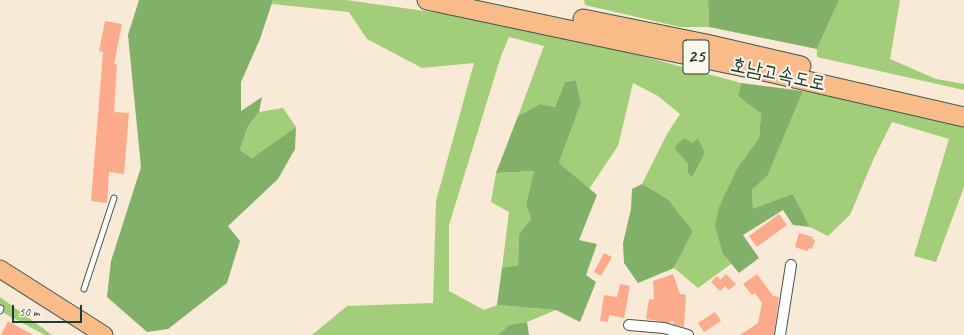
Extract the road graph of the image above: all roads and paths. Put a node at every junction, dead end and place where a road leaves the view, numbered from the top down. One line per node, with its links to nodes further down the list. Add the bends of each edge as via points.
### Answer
1 (427, 0): 4 (highway, 호남고속도로 / 25, via 761,70)
2 (486, 0): 3 (highway, 호남고속도로 / 25, via 706,44)
3 (964, 105)
4 (964, 117)
5 (114, 198): 9 (lane)
6 (791, 265): 14 (street)
7 (0, 269): 12 (main road)
8 (0, 283): 11 (main road)
9 (84, 289)
10 (629, 325): 13 (street, via 664,328)
11 (82, 335)
12 (104, 335)
13 (688, 335)
14 (780, 335)

